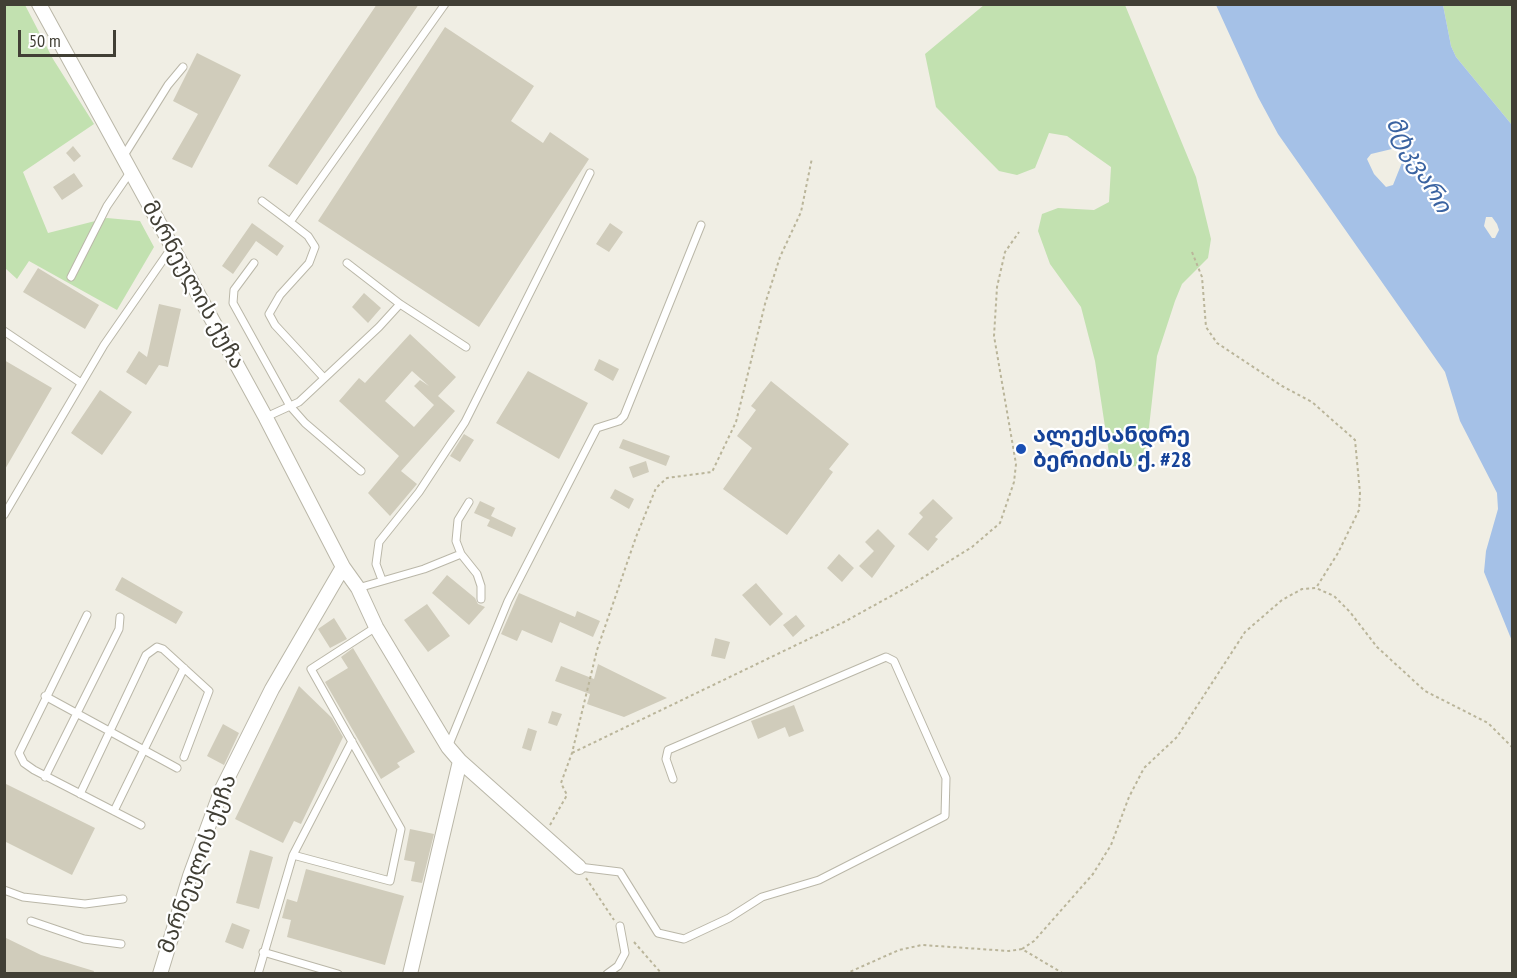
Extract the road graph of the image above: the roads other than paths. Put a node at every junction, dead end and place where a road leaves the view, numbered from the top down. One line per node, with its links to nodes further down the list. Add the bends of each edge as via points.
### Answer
1 (39, 4): 4 (street, მარნეულის ქუჩა)
2 (446, 4): 8 (lane)
3 (183, 67): 4 (lane)
4 (123, 157): 5 (street, მარნეულის ქუჩა)
5 (131, 171): 10 (street, მარნეულის ქუჩა); 13 (lane, via 107,206)
6 (590, 173): 26 (lane, via 465,422 419,492 379,542 376,564)
7 (262, 201): 8 (lane)
8 (290, 222): 17 (lane, via 315,247 309,263 280,295 269,314 275,326)
9 (701, 225): 37 (lane, via 624,416 597,428 508,601)
10 (172, 247): 18 (lane); 20 (street, მარნეულის ქუჩა)
11 (254, 263): 19 (lane, via 234,290 233,303)
12 (347, 263): 14 (lane)
13 (71, 277)
14 (400, 304): 16 (lane); 17 (lane)
15 (4, 331): 18 (lane)
16 (466, 347)
17 (324, 378): 19 (lane)
18 (81, 383): 23 (lane)
19 (290, 406): 20 (lane); 21 (lane)
20 (266, 418): 25 (street, მარნეულის ქუჩა)
21 (361, 471)
22 (469, 502): 24 (lane, via 458,520 456,541)
23 (4, 515)
24 (461, 554): 26 (lane); 28 (lane, via 477,574)
25 (343, 567): 27 (street, მარნეულის ქუჩა); 55 (street, მარნეულის ქუჩა, via 272,689 222,789)
26 (382, 580): 27 (lane)
27 (358, 588): 31 (street, მარნეულის ქუჩა)
28 (481, 598)
29 (87, 615): 33 (lane)
30 (120, 617): 34 (lane, via 119,629)
31 (376, 627): 36 (lane, via 311,669); 37 (street, მარნეულის ქუჩა)
32 (184, 668): 35 (lane, via 163,649 151,649); 38 (lane); 39 (lane, via 209,695)
33 (45, 696): 34 (lane); 42 (lane, via 19,753 24,763)
34 (76, 713): 35 (lane); 42 (lane)
35 (110, 731): 38 (lane); 44 (lane)
36 (352, 741): 47 (lane); 47 (lane, via 401,829 390,881)
37 (448, 747): 40 (street, მარნეულის ქუჩა)
38 (144, 751): 41 (lane); 45 (lane)
39 (184, 757)
40 (460, 761): 48 (street, მარნეულის ქუჩა); 58 (street)
41 (177, 768)
42 (45, 777): 44 (lane)
43 (673, 779): 48 (lane, via 666,759 668,750 886,657 894,661 946,778 945,816 819,880 762,897 684,939 658,933 620,872)
44 (80, 794): 45 (lane)
45 (114, 811): 46 (lane)
46 (141, 825)
47 (293, 855): 54 (lane)
48 (579, 867)
49 (4, 890): 50 (lane, via 23,897 85,904)
50 (123, 899)
51 (31, 921): 53 (lane, via 84,939)
52 (620, 926): 59 (lane, via 625,952 618,966)
53 (121, 944)
54 (263, 952): 56 (lane); 57 (lane)
55 (160, 974)
56 (258, 974)
57 (338, 974)
58 (410, 974)
59 (607, 974)

